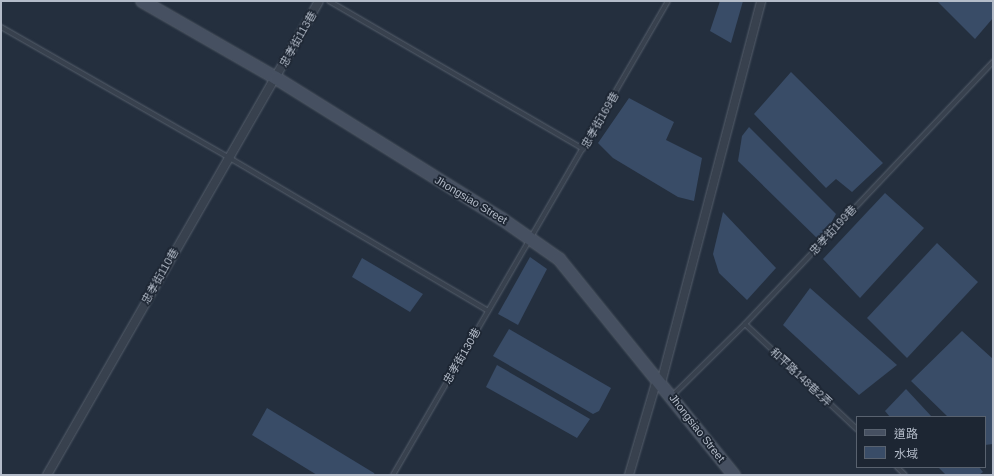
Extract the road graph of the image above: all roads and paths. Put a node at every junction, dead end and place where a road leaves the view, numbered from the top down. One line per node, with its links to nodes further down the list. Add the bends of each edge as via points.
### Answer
1 (142, 1): 8 (street, Jhongsiao Street)
2 (320, 1): 8 (street, 忠孝街113巷)
3 (329, 1): 9 (lane)
4 (668, 1): 9 (lane, 忠孝街169巷)
5 (761, 1): 14 (street)
6 (1, 27): 10 (lane)
7 (993, 62): 13 (lane, 忠孝街199巷)
8 (276, 78): 10 (street, 忠孝街110巷); 11 (street, Jhongsiao Street)
9 (583, 149): 11 (lane, 忠孝街169巷)
10 (228, 157): 12 (lane); 18 (street, 忠孝街110巷)
11 (532, 238): 12 (lane, 忠孝街130巷); 14 (street, Jhongsiao Street, via 566,266)
12 (488, 311): 19 (lane, 忠孝街130巷)
13 (745, 324): 15 (lane, 忠孝街199巷); 16 (lane, 和平路148巷2弄)
14 (659, 381): 15 (street, Jhongsiao Street); 20 (street)
15 (672, 397): 21 (street, Jhongsiao Street)
16 (856, 428)
17 (898, 468): 22 (lane)
18 (47, 475)
19 (393, 475)
20 (629, 475)
21 (734, 475)
22 (906, 475)

